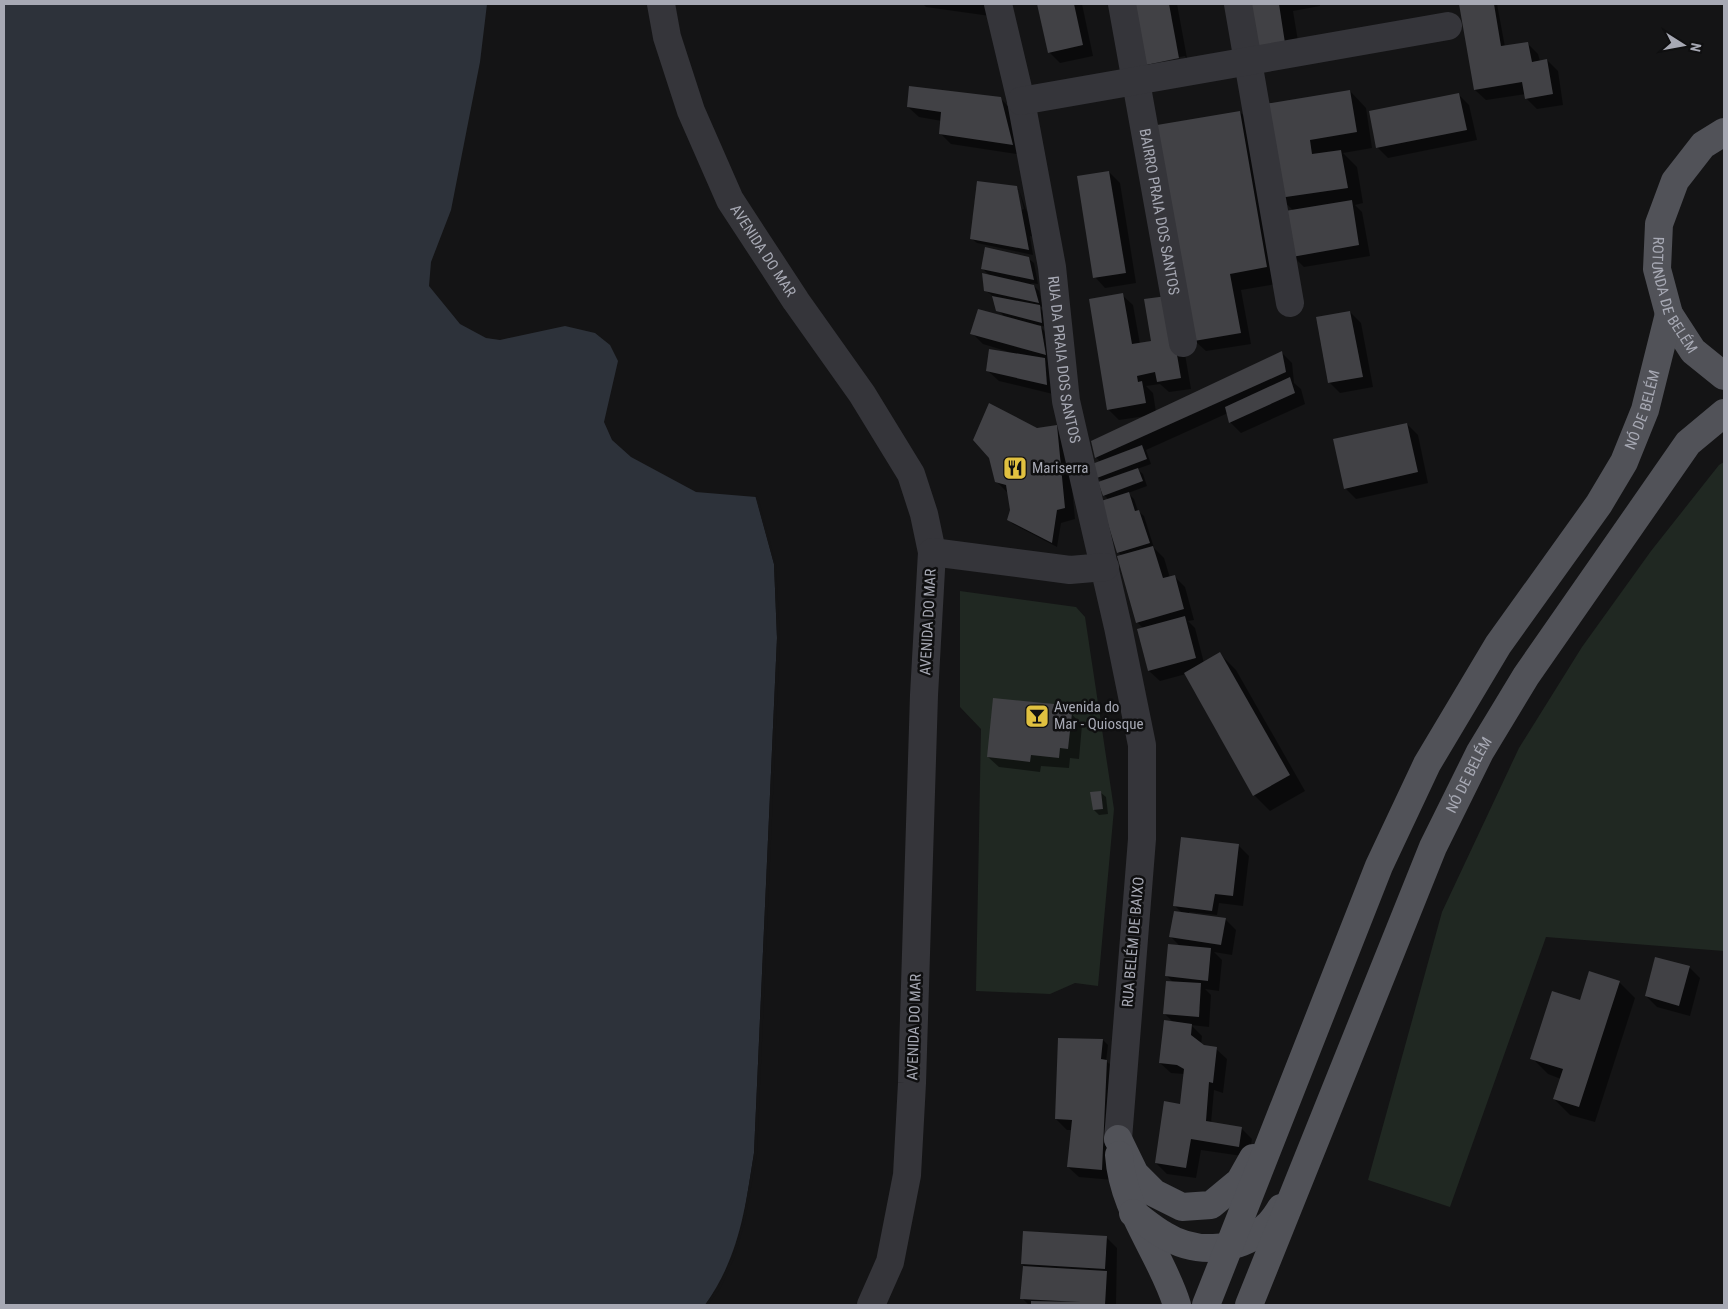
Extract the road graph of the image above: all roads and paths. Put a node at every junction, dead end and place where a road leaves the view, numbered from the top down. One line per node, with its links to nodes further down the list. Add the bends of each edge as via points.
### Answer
1 (661, 4): 16 (street, AVENIDA DO MAR, via 667,37 690,111 730,200 862,394 911,474)
2 (998, 4): 8 (street, RUA DA PRAIA DOS SANTOS)
3 (1122, 4): 7 (street, BAIRRO PRAIA DOS SANTOS)
4 (1238, 4): 6 (street)
5 (1448, 26): 6 (street)
6 (1248, 61): 7 (street); 11 (street)
7 (1136, 81): 8 (street); 13 (street, BAIRRO PRAIA DOS SANTOS)
8 (1021, 101): 17 (street, RUA DA PRAIA DOS SANTOS, via 1052,267 1066,401)
9 (1724, 112): 10 (main road, ROTUNDA DE BELÉM)
10 (1714, 138): 12 (main road, ROTUNDA DE BELÉM, via 1675,181 1659,224 1656,269)
11 (1290, 302)
12 (1669, 314): 14 (main road, ROTUNDA DE BELÉM, via 1693,350); 19 (main road, NÓ DE BELÉM, via 1645,410 1624,462 1599,504 1498,646 1427,764 1380,866)
13 (1182, 343)
14 (1724, 376)
15 (1724, 413): 21 (main road, NÓ DE BELÉM, via 1688,443 1526,676 1480,752 1433,847)
16 (932, 552): 17 (street, via 1070,570); 24 (street, AVENIDA DO MAR, via 907,1175 890,1262)
17 (1105, 567): 18 (street, RUA DA PRAIA DOS SANTOS)
18 (1142, 745): 20 (street, RUA BELÉM DE BAIXO, via 1142,839)
19 (1283, 1107): 20 (main road, via 1240,1181 1211,1205 1182,1208 1154,1193 1135,1174); 23 (main road)
20 (1118, 1139): 22 (main road, via 1121,1177)
21 (1296, 1186): 23 (main road, via 1269,1225 1251,1239); 27 (main road)
22 (1133, 1212): 23 (main road, via 1165,1236 1194,1248); 25 (main road)
23 (1230, 1246): 26 (main road)
24 (871, 1305)
25 (1177, 1305)
26 (1206, 1305)
27 (1249, 1305)

